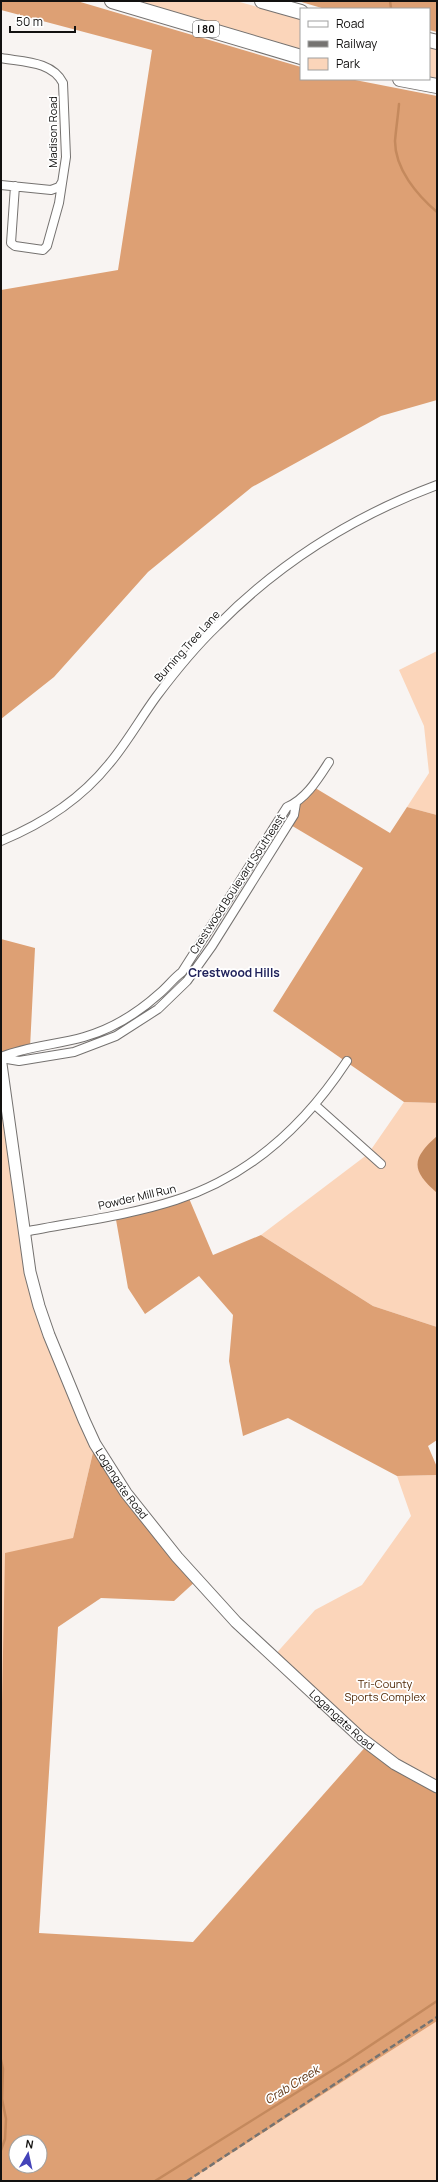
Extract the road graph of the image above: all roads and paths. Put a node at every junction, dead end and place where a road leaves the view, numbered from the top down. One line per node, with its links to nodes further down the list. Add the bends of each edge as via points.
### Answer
1 (112, 1): 4 (highway, I 80)
2 (262, 1): 3 (highway)
3 (300, 12)
4 (300, 57)
5 (1, 58): 8 (street, Madison Road, via 49,67 64,83 66,157)
6 (405, 80): 7 (highway)
7 (437, 86)
8 (63, 180): 10 (street, via 59,187 51,190); 10 (street, Madison Road, via 47,246 43,250 15,246 11,243)
9 (1, 185): 10 (street)
10 (15, 186)
11 (437, 485): 14 (street, Burning Tree Lane, via 347,526 297,558 258,588 216,626 187,660 157,696 97,778 58,810 32,827)
12 (329, 762): 13 (street, Crestwood Boulevard Southeast)
13 (296, 803): 15 (street, Crestwood Boulevard Southeast, via 287,807); 16 (street, Crestwood Boulevard Southeast, via 294,815 212,946)
14 (1, 840)
15 (182, 972): 16 (street); 17 (street, Crestwood Boulevard Southeast, via 143,1007 102,1030 69,1041 18,1050)
16 (189, 977): 17 (street, Crestwood Boulevard Southeast, via 158,1009 138,1024 103,1042 55,1056 19,1061)
17 (1, 1058)
18 (347, 1061): 20 (street, Powder Mill Run)
19 (1, 1064): 22 (street, Logangate Road)
20 (315, 1105): 21 (street); 22 (street, Powder Mill Run, via 297,1126 265,1154 202,1190 148,1208)
21 (380, 1164)
22 (24, 1232): 23 (street, Logangate Road, via 30,1272 49,1335 95,1444 126,1493 177,1557 236,1622 362,1739 395,1764)
23 (437, 1787)

